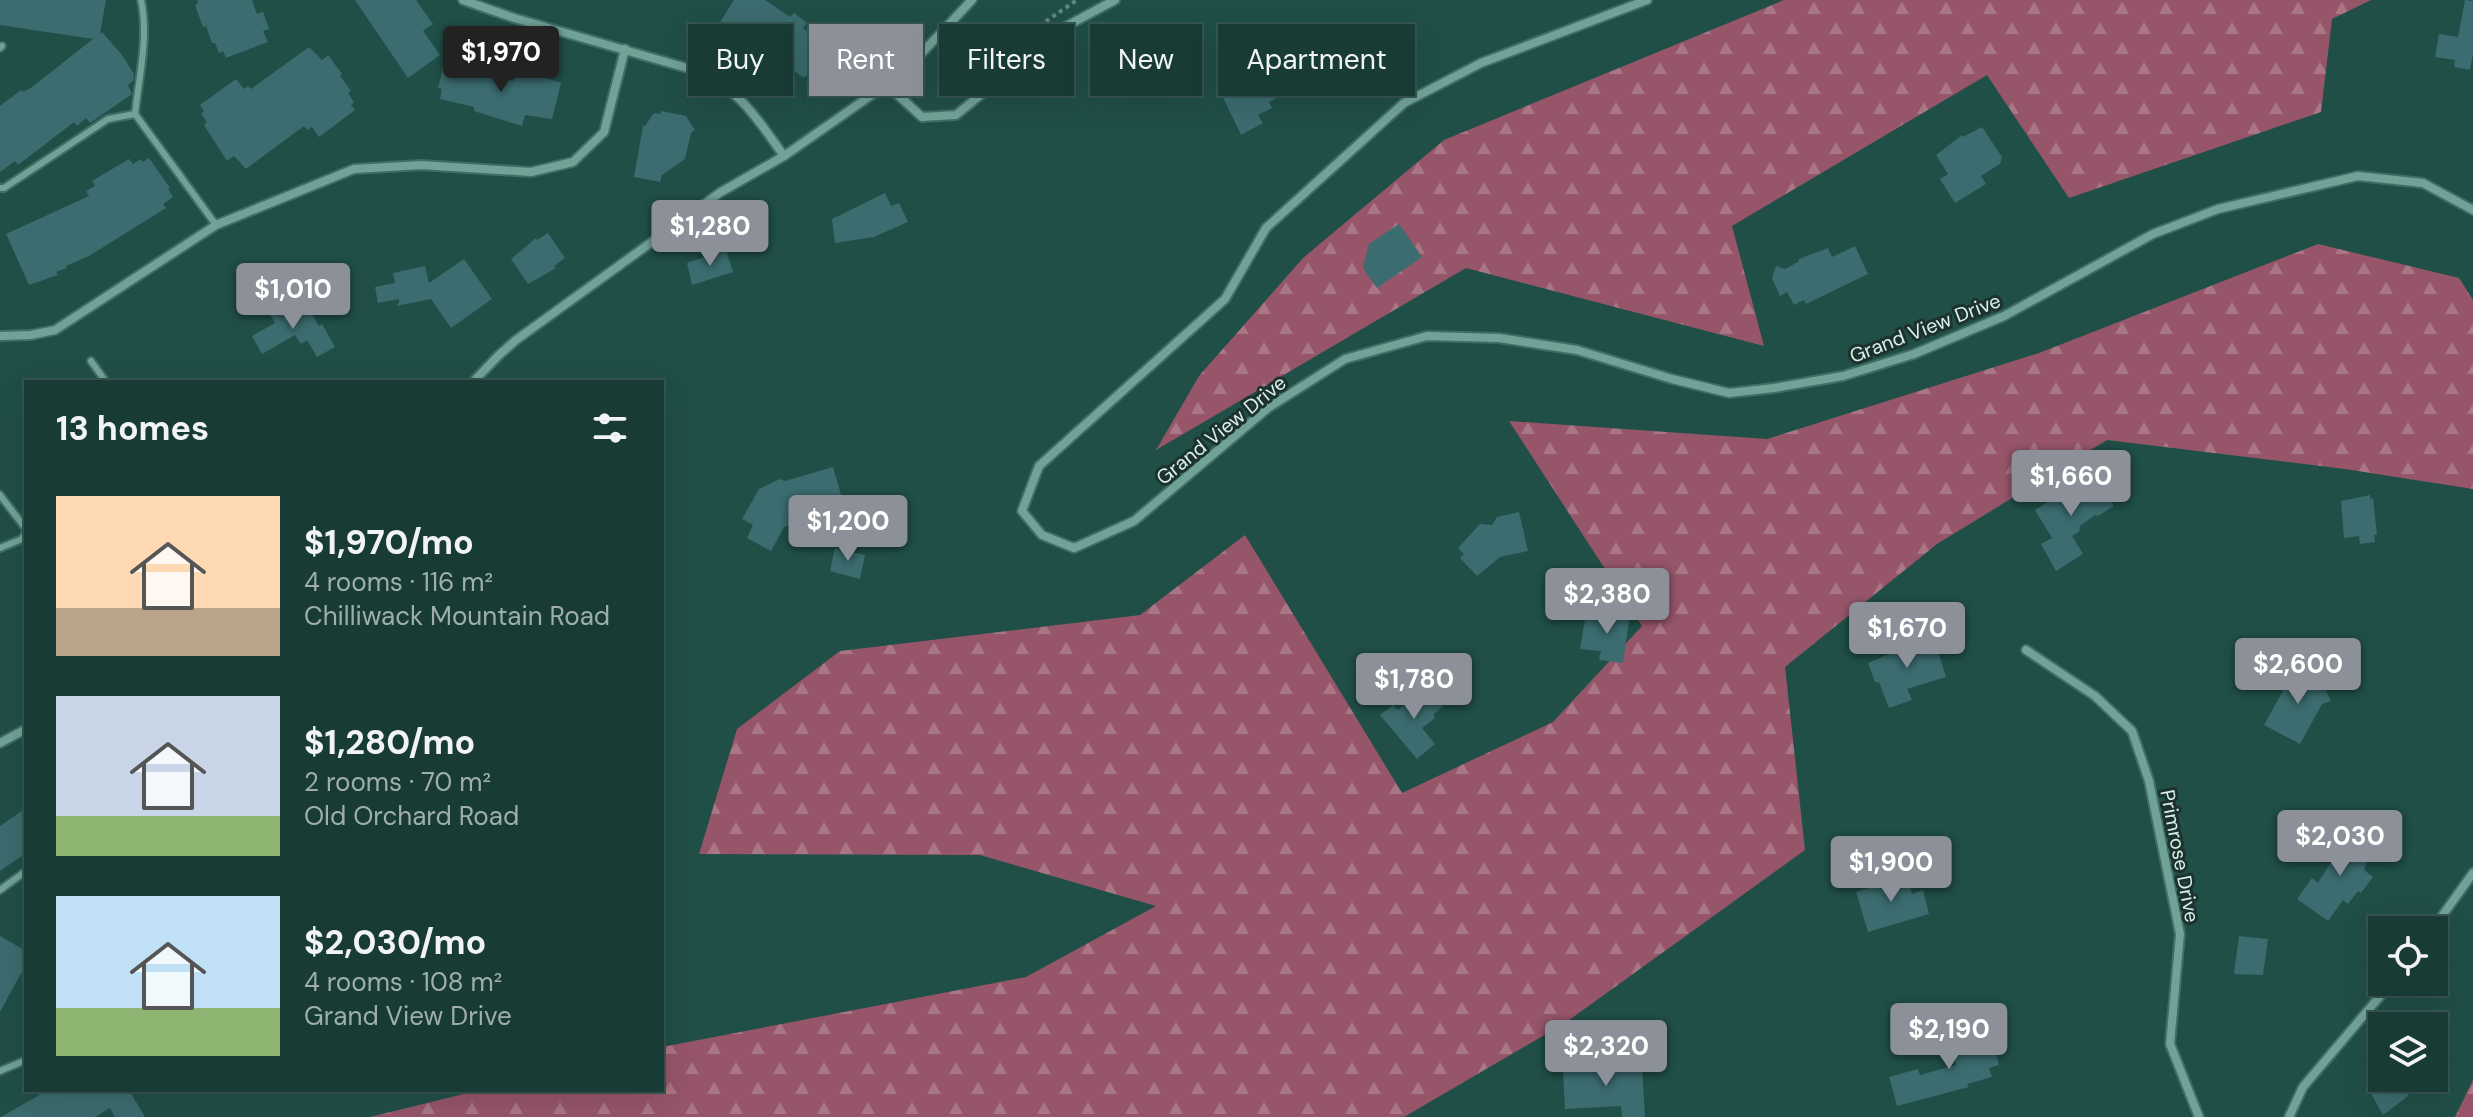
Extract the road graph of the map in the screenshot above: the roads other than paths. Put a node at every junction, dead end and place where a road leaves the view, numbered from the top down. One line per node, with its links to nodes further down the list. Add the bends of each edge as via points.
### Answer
1 (141, 0): 10 (lane, via 143,47)
2 (463, 0): 6 (street)
3 (972, 0): 7 (street)
4 (1115, 0): 9 (street, via 1061,29 956,115 922,117)
5 (1647, 0): 13 (street, Grand View Drive, via 1481,63 1404,103 1266,228 1225,299 1039,466 1022,511 1042,535 1074,548 1134,521 1268,408 1345,359 1427,336 1499,338 1577,350 1729,393 1774,388 1843,376 1914,354 2004,316 2153,234 2218,209 2358,176 2423,183)
6 (625, 49): 11 (street, via 717,80 742,99); 14 (street, via 604,132 573,162 531,172 421,165 354,169)
7 (923, 52)
8 (871, 96): 11 (street)
9 (899, 96)
10 (135, 114): 12 (lane, via 108,119); 14 (lane)
11 (784, 156): 18 (street, via 721,192 516,340)
12 (0, 188)
13 (2473, 210)
14 (216, 225): 15 (street, via 55,330)
15 (0, 336)
16 (91, 361): 17 (lane)
17 (105, 380)
18 (475, 380)
19 (0, 495): 20 (lane)
20 (24, 527)
21 (24, 534): 22 (lane)
22 (0, 548)
23 (2026, 650): 33 (street, Primrose Drive, via 2095,696 2132,731 2149,781 2180,934 2170,1044)
24 (24, 730): 25 (street)
25 (0, 743)
26 (24, 872): 28 (lane)
27 (2473, 873): 29 (street)
28 (0, 890)
29 (2442, 916)
30 (2380, 996): 34 (street, via 2303,1087)
31 (24, 1061): 32 (lane)
32 (0, 1071)
33 (2199, 1117)
34 (2289, 1117)

